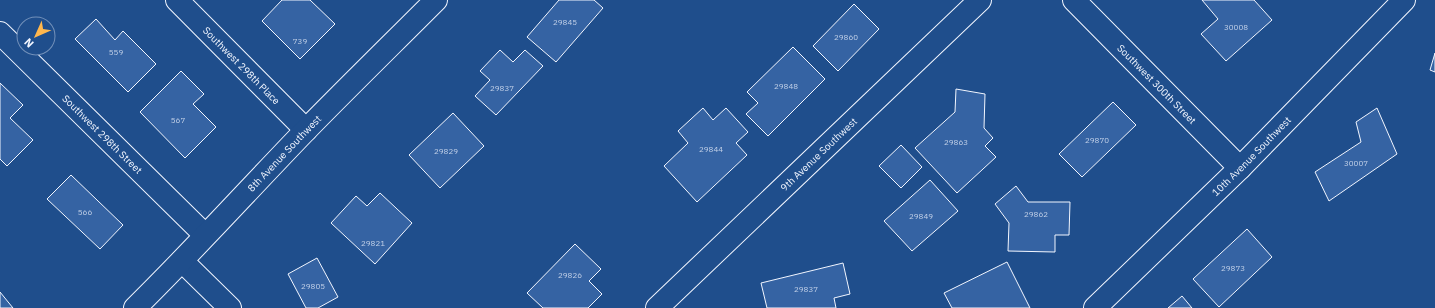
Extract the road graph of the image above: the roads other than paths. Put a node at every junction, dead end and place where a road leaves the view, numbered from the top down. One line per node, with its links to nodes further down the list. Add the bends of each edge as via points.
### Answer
1 (178, 0): 7 (street, Southwest 298th Place)
2 (436, 0): 7 (street, 8th Avenue Southwest)
3 (980, 0): 13 (street, 9th Avenue Southwest)
4 (1074, 0): 8 (street, Southwest 300th Street)
5 (1404, 0): 8 (street, 10th Avenue Southwest)
6 (0, 33): 9 (street, Southwest 298th Street)
7 (306, 130): 9 (street, 8th Avenue Southwest)
8 (1240, 168): 14 (street, 10th Avenue Southwest)
9 (205, 235): 10 (street, 8th Avenue Southwest)
10 (182, 261): 11 (street, 8th Avenue Southwest); 12 (street)
11 (134, 308)
12 (230, 308)
13 (657, 308)
14 (1095, 308)

